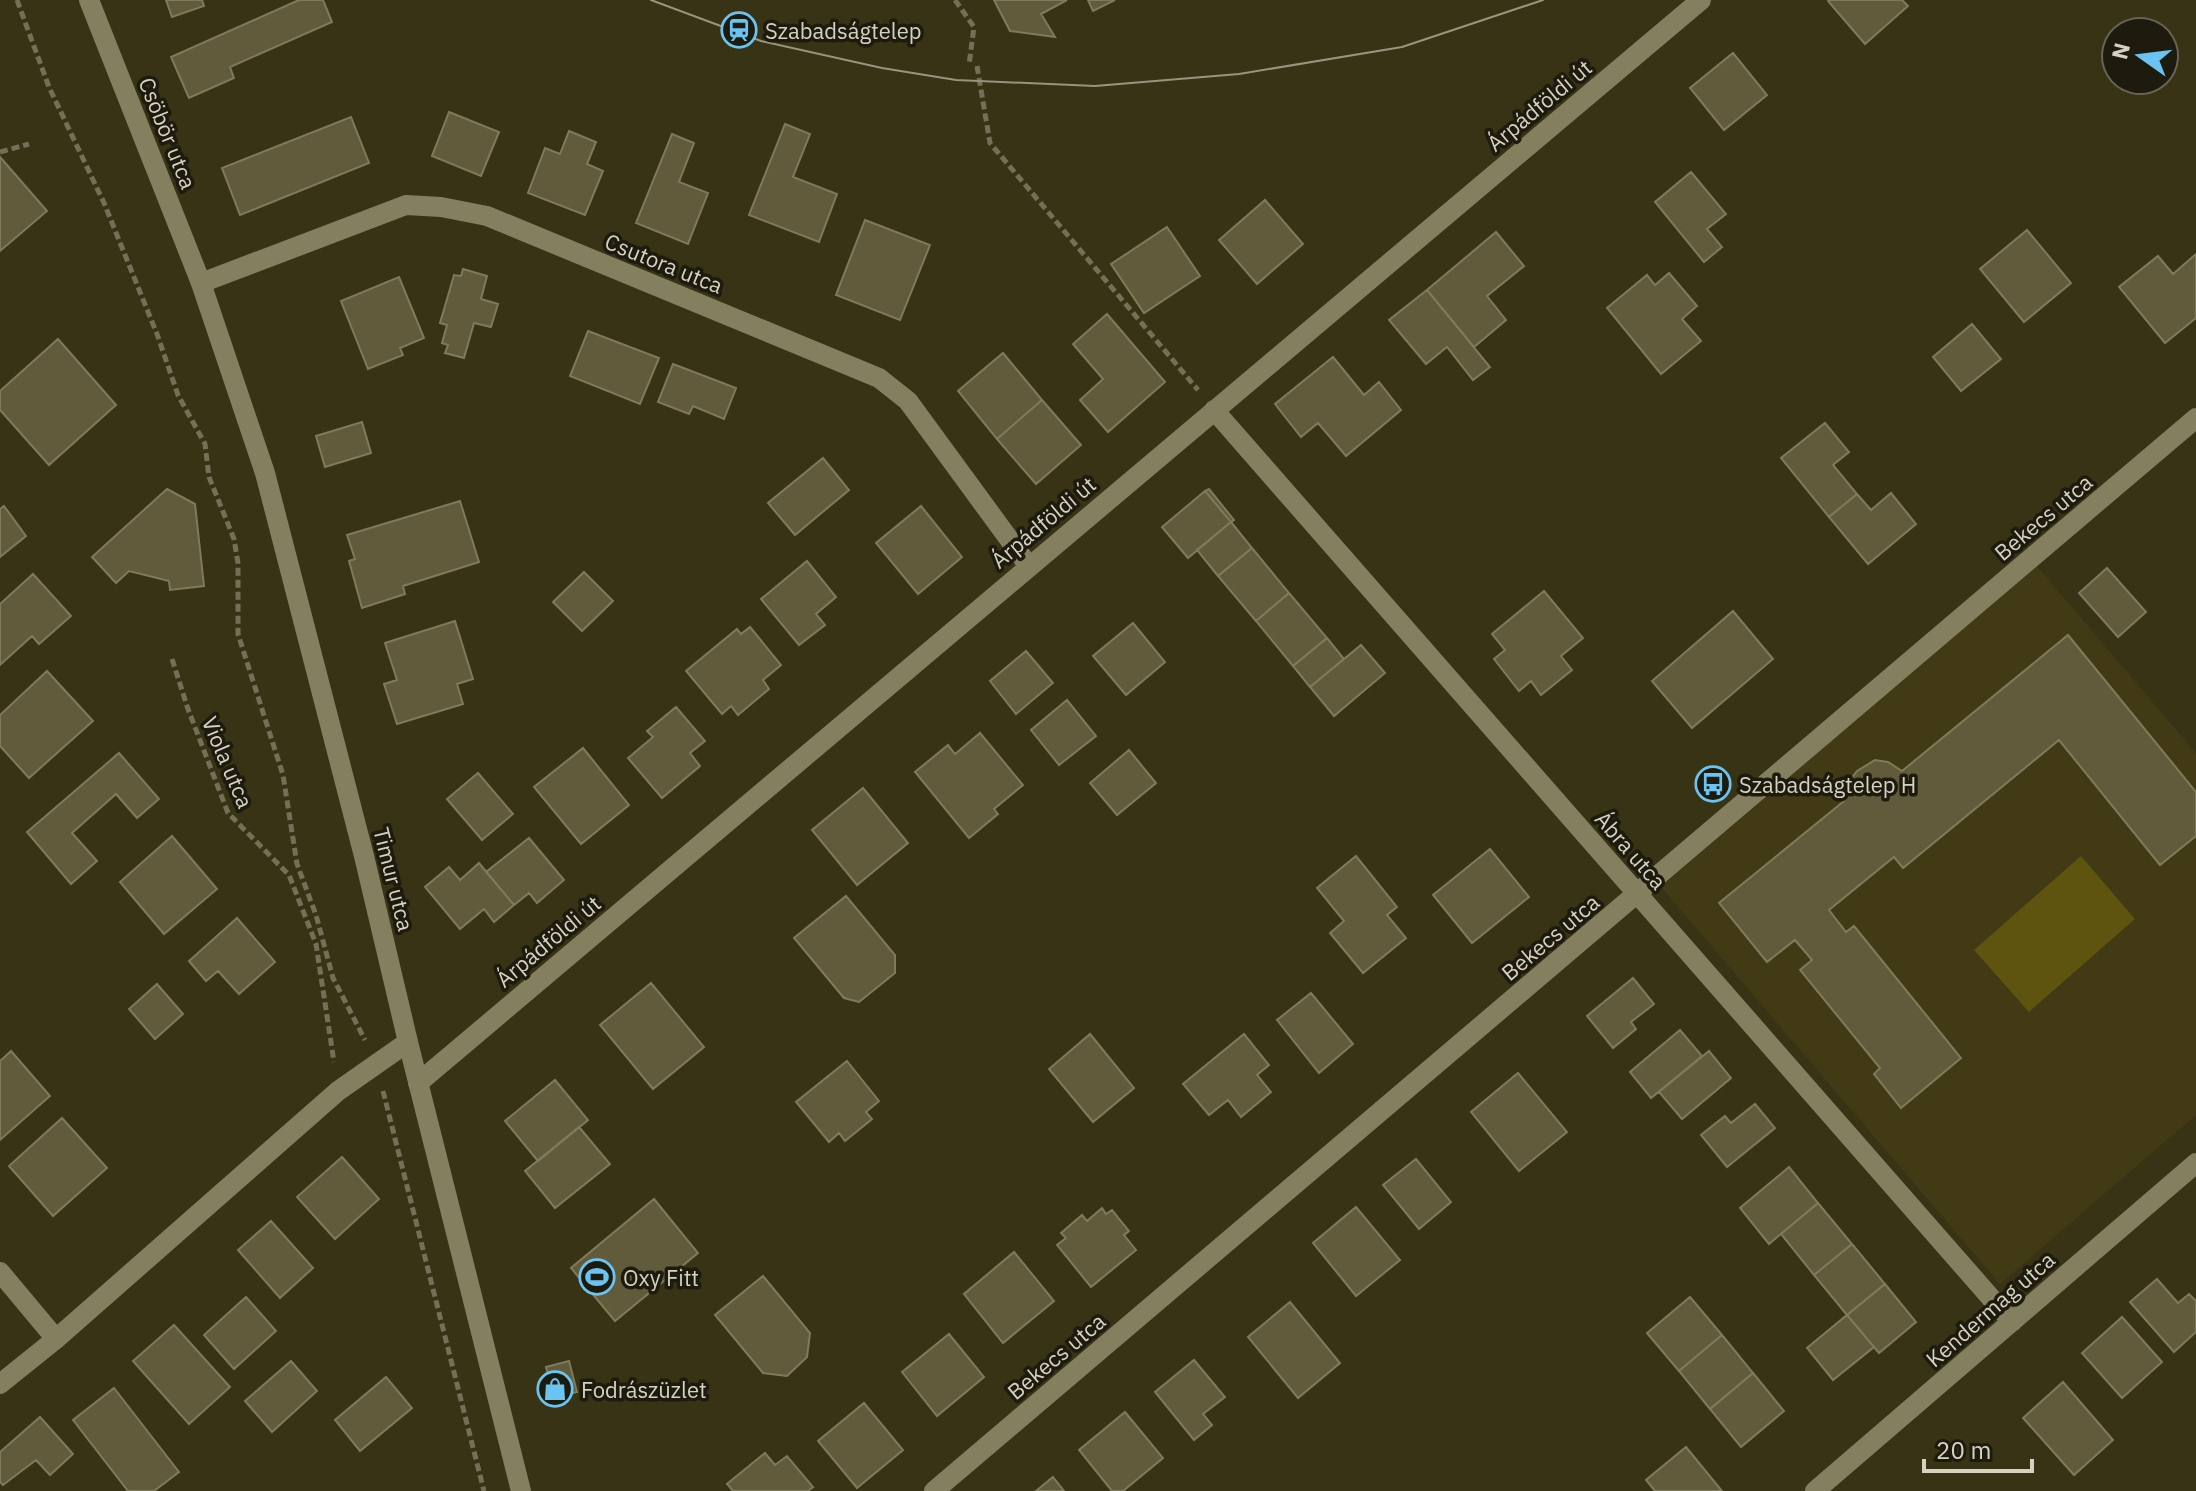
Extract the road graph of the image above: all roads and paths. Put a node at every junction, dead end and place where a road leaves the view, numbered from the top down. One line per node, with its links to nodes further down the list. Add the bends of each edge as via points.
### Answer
1 (17, 0): 16 (path, via 49,87 134,276 178,395 205,444 209,477 234,539 238,634 283,775 297,864 333,978)
2 (89, 0): 9 (street, Csöbör utca)
3 (955, 0): 5 (path, via 974,27)
4 (1701, 0): 10 (street, Árpádföldi út)
5 (969, 65)
6 (977, 66): 10 (path, via 990,143)
7 (29, 144): 8 (path)
8 (0, 152)
9 (201, 283): 12 (street, Csutora utca, via 406,205 487,216 879,378 908,401); 15 (street, Timur utca, via 265,473)
10 (1214, 410): 12 (street, Árpádföldi út); 14 (street, Ábra utca)
11 (2196, 418): 14 (street, Bekecs utca)
12 (1028, 565): 17 (street, Árpádföldi út)
13 (172, 659): 18 (path, Viola utca, via 228,813 289,875 316,944)
14 (1638, 895): 21 (street, Ábra utca); 26 (street, Bekecs utca)
15 (408, 1042): 16 (street); 17 (street, Timur utca)
16 (376, 1062): 18 (street); 24 (path)
17 (418, 1083): 25 (street, Timur utca)
18 (338, 1091): 22 (street)
19 (2196, 1163): 21 (street, Kendermag utca)
20 (0, 1272): 22 (street)
21 (2012, 1322): 27 (street, Kendermag utca)
22 (56, 1339): 23 (street)
23 (0, 1384)
24 (484, 1491)
25 (521, 1491)
26 (934, 1491)
27 (1815, 1491)

